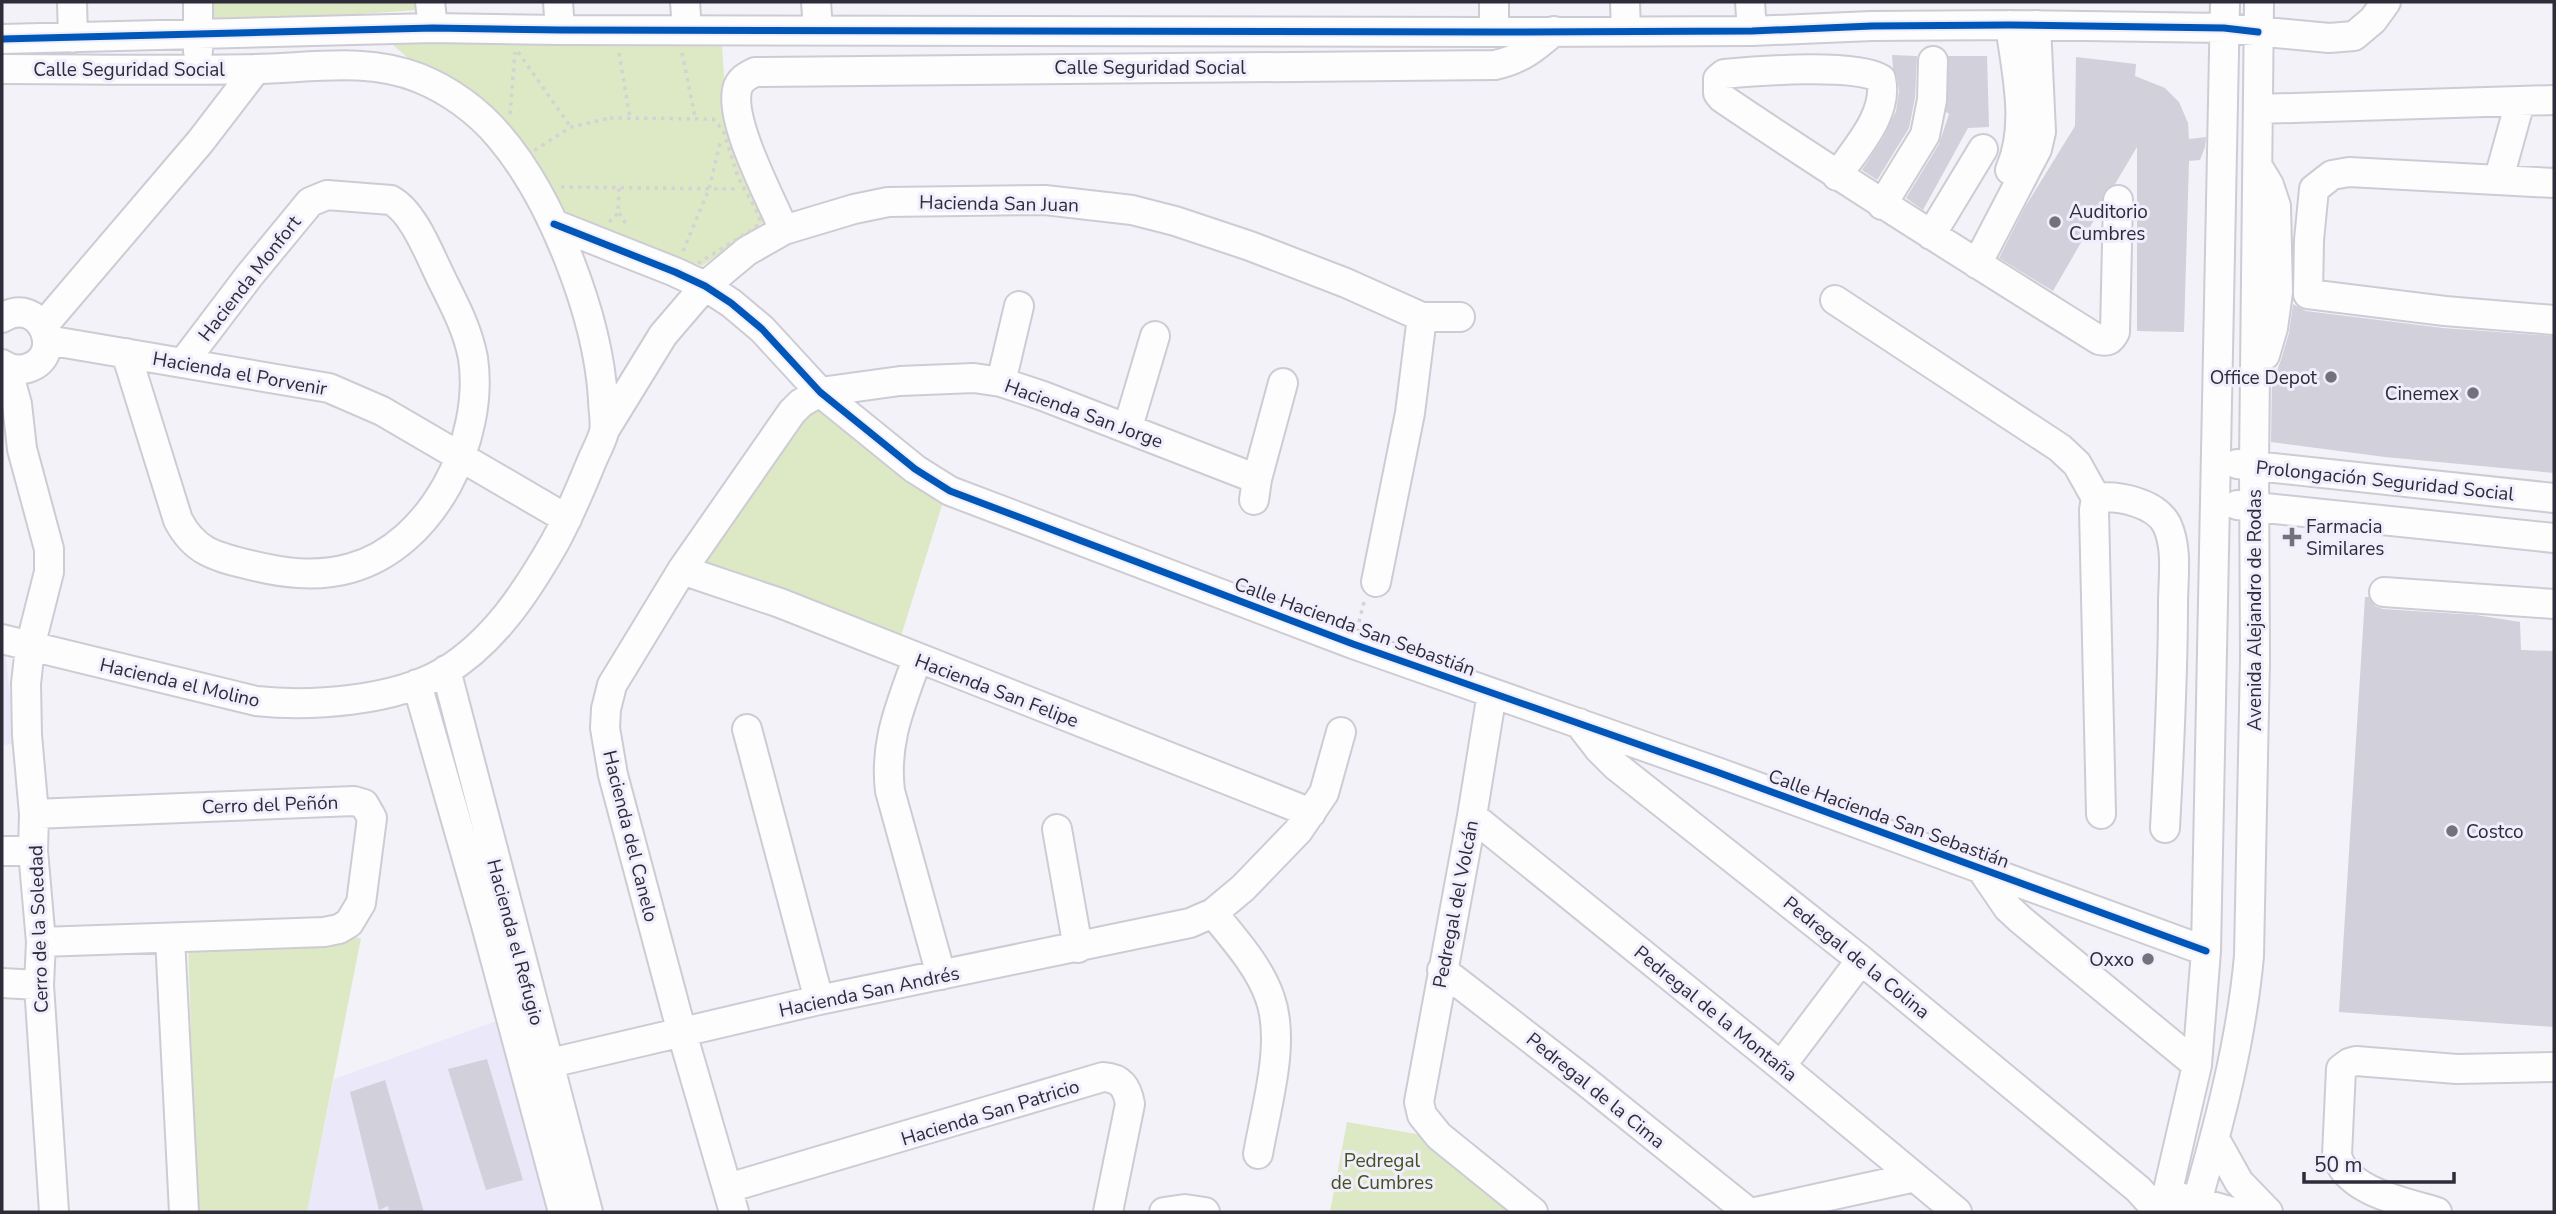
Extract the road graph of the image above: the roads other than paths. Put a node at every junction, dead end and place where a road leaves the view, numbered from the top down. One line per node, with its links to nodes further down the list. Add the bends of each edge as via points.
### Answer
1 (72, 2): 25 (street)
2 (198, 2): 23 (street)
3 (558, 2): 15 (street)
4 (685, 2): 16 (street)
5 (816, 2): 17 (street)
6 (1494, 2): 21 (street)
7 (1625, 2): 19 (street)
8 (1750, 2): 20 (street)
9 (2259, 2): 22 (street, Avenida Alejandro de Rodas)
10 (2386, 2): 22 (street, Calle Seguridad Social, via 2374,20 2354,36)
11 (1872, 14): 14 (street, Calle Seguridad Social); 20 (street, Calle Seguridad Social)
12 (432, 15): 15 (street, Calle Seguridad Social); 23 (street, Calle Seguridad Social)
13 (2224, 15): 14 (street, Calle Seguridad Social); 22 (street, Calle Seguridad Social); 65 (street, Avenida Alejandro de Rodas)
14 (2011, 19): 43 (street, via 2041,132 2037,149)
15 (560, 30): 16 (street, Calle Seguridad Social)
16 (682, 30): 17 (street, Calle Seguridad Social)
17 (818, 30): 21 (street, Calle Seguridad Social)
18 (1554, 31): 19 (street, Calle Seguridad Social); 21 (street, Calle Seguridad Social); 41 (street, Calle Seguridad Social, via 1524,55 1495,65 755,72 740,82 731,124 745,138)
19 (1626, 31): 20 (street, Calle Seguridad Social)
20 (1752, 31)
21 (1494, 32)
22 (2258, 32): 32 (street, Avenida Alejandro de Rodas)
23 (198, 35): 25 (street, Calle Seguridad Social); 28 (street)
24 (2, 38): 25 (street, Calle Seguridad Social)
25 (73, 38)
26 (1933, 61): 39 (street, via 1933,100 1925,135)
27 (2, 69): 28 (street, Calle Seguridad Social)
28 (197, 69): 29 (street, Calle Seguridad Social)
29 (256, 69): 40 (street, Hacienda el Molino, via 360,65 395,69 422,79 463,102 498,135 538,186); 53 (street)
30 (2554, 100): 31 (street)
31 (2520, 102): 32 (street); 36 (street)
32 (2258, 109): 34 (street, Avenida Alejandro de Rodas)
33 (1983, 149): 42 (street)
34 (2256, 163): 45 (street, via 2276,206); 58 (street, Avenida Alejandro de Rodas)
35 (1837, 176): 35 (street, via 1722,98 1718,79 1724,74 1778,69 1866,72 1881,79 1881,105); 39 (street)
36 (2499, 178): 37 (street); 46 (street, via 2332,175 2314,189)
37 (2554, 183)
38 (2118, 200): 43 (street, via 2115,332 2110,341 2099,340)
39 (1882, 205): 42 (street)
40 (554, 224): 44 (street, Calle Hacienda San Sebastián, via 677,268); 63 (street, Hacienda el Molino, via 590,326)
41 (783, 230): 44 (street, Hacienda San Juan, via 747,251); 50 (street, Hacienda San Juan, via 888,202 1045,200 1097,204 1175,221 1250,246)
42 (1931, 235): 43 (street)
43 (1970, 259)
44 (705, 286): 61 (street, Calle Hacienda San Sebastián, via 762,329); 63 (street, Hacienda San Juan, via 663,335)
45 (2278, 292): 46 (street); 58 (street, via 2273,328)
46 (2308, 294): 52 (street)
47 (1835, 300): 67 (street, via 2060,447 2077,464)
48 (1019, 306): 59 (street)
49 (2, 317): 53 (street, Hacienda el Porvenir, via 23,312)
50 (1422, 317): 51 (street); 74 (street, via 1410,412)
51 (1460, 317)
52 (2554, 320)
53 (45, 333): 55 (street, Hacienda el Porvenir); 57 (street, via 42,358 35,365 26,369)
54 (1155, 336): 62 (street)
55 (126, 353): 56 (street, Hacienda el Porvenir); 64 (street, Hacienda Monfort, via 178,520 197,546 224,558 298,573 351,568 373,559 431,510)
56 (183, 362): 64 (street, Hacienda el Porvenir, via 329,388 382,411); 64 (street, Hacienda Monfort, via 310,202 327,195 391,200 412,223 467,334 475,390)
57 (4, 366): 78 (street, Cerro de la Soledad, via 17,404 22,449 49,549 49,572)
58 (2255, 380): 66 (street, Avenida Alejandro de Rodas)
59 (1001, 382): 61 (street, Hacienda San Jorge, via 937,378); 62 (street, Hacienda San Jorge)
60 (1283, 383): 62 (street, Hacienda San Jorge, via 1256,489)
61 (821, 392): 73 (street, Hacienda del Canelo, via 792,412); 85 (street, Calle Hacienda San Sebastián, via 915,469 950,491)
62 (1128, 427)
63 (604, 431): 71 (street, Hacienda el Molino)
64 (461, 457): 71 (street, Hacienda el Porvenir)
65 (2215, 462): 66 (street, Prolongación Seguridad Social); 69 (street, Avenida Alejandro de Rodas)
66 (2254, 466): 68 (street, Prolongación Seguridad Social); 70 (street, Avenida Alejandro de Rodas)
67 (2096, 498): 79 (street, via 2110,496 2150,507 2165,522 2174,543); 91 (street)
68 (2554, 498)
69 (2214, 503): 70 (street, Prolongación Seguridad Social); 80 (street, Avenida Alejandro de Rodas)
70 (2254, 507): 72 (street, Prolongación Seguridad Social); 82 (street, Avenida Alejandro de Rodas)
71 (567, 519): 83 (street, Hacienda el Molino, via 509,613)
72 (2554, 538)
73 (682, 570): 81 (street, Hacienda San Felipe, via 780,603); 109 (street, Hacienda del Canelo, via 612,685 606,728 613,775)
74 (1376, 582)
75 (2384, 592): 76 (street)
76 (2554, 604)
77 (2, 639): 78 (street, Hacienda el Molino)
78 (30, 647): 84 (street, Hacienda el Molino, via 217,693 292,705 379,694); 90 (street, Cerro de la Soledad, via 27,735)
79 (2173, 653): 80 (street); 93 (street)
80 (2213, 656): 82 (street); 102 (street, Avenida Alejandro de Rodas)
81 (917, 659): 89 (street, Hacienda San Felipe); 105 (street, via 897,719 888,771)
82 (2255, 659): 114 (street, Avenida Alejandro de Rodas, via 2249,956 2234,1061)
83 (446, 670): 84 (street, Hacienda el Molino); 111 (street, Hacienda el Refugio)
84 (417, 684): 111 (street, Hacienda el Refugio)
85 (1492, 693): 86 (street, Calle Hacienda San Sebastián); 92 (street, Pedregal del Volcán)
86 (1579, 723): 97 (street, Calle Hacienda San Sebastián); 103 (street, Pedregal de la Colina, via 1616,766)
87 (747, 729): 108 (street)
88 (1341, 732): 89 (street, Hacienda San Andrés, via 1324,793)
89 (1311, 813): 98 (street, Hacienda San Andrés, via 1244,888)
90 (34, 814): 96 (street, Cerro de la Soledad); 99 (street, Cerro del Peñón, via 354,801 369,810 372,818 361,903 349,923 324,932)
91 (2101, 814)
92 (1472, 817): 104 (street, Pedregal del Volcán); 112 (street, Pedregal de la Montaña)
93 (2165, 828)
94 (1057, 829): 101 (street)
95 (2, 851): 96 (street)
96 (33, 851): 100 (street, Cerro de la Soledad)
97 (1980, 867): 102 (street, Calle Hacienda San Sebastián); 110 (street, via 2021,920)
98 (1213, 913): 101 (street, Hacienda San Andrés, via 1190,923); 115 (street, via 1252,963 1275,1014 1276,1043)
99 (170, 938): 100 (street, Cerro del Peñón); 121 (street)
100 (41, 942): 107 (street, Cerro de la Soledad)
101 (1078, 948): 105 (street, Hacienda San Andrés)
102 (2206, 951): 110 (street, Avenida Alejandro de Rodas)
103 (1861, 960): 112 (street); 118 (street, Pedregal de la Colina)
104 (1442, 970): 127 (street, Pedregal del Volcán, via 1419,1102 1422,1115 1439,1136); 128 (street, Pedregal de la Cima)
105 (940, 975): 108 (street, Hacienda San Andrés)
106 (2, 983): 107 (street)
107 (39, 985): 120 (street, Cerro de la Soledad)
108 (819, 1000): 109 (street, Hacienda San Andrés)
109 (682, 1033): 111 (street, Hacienda San Andrés); 117 (street, Hacienda del Canelo)
110 (2197, 1065): 118 (street, Avenida Alejandro de Rodas)
111 (537, 1066): 122 (street, Hacienda el Refugio); 123 (street, Hacienda el Refugio)
112 (1781, 1066): 116 (street, Pedregal de la Montaña)
113 (2554, 1067): 133 (street, via 2458,1069 2356,1061 2341,1069 2339,1166 2368,1188)
114 (2215, 1139): 119 (street, Avenida Alejandro de Rodas); 132 (street, via 2239,1182)
115 (1258, 1154)
116 (1915, 1177): 129 (street); 130 (street, Pedregal de la Montaña)
117 (731, 1200): 124 (street, Hacienda San Patricio, via 1103,1077 1123,1084 1130,1104)
118 (2163, 1206): 119 (street, Pedregal de la Colina)
119 (2196, 1207): 131 (street, Pedregal de la Colina)
120 (54, 1212)
121 (184, 1212)
122 (563, 1212)
123 (588, 1212)
124 (1108, 1212)
125 (1164, 1212): 126 (street)
126 (1205, 1212)
127 (1533, 1212)
128 (1748, 1212)
129 (1756, 1212)
130 (1957, 1212)
131 (2233, 1212)
132 (2268, 1212)
133 (2437, 1212)

